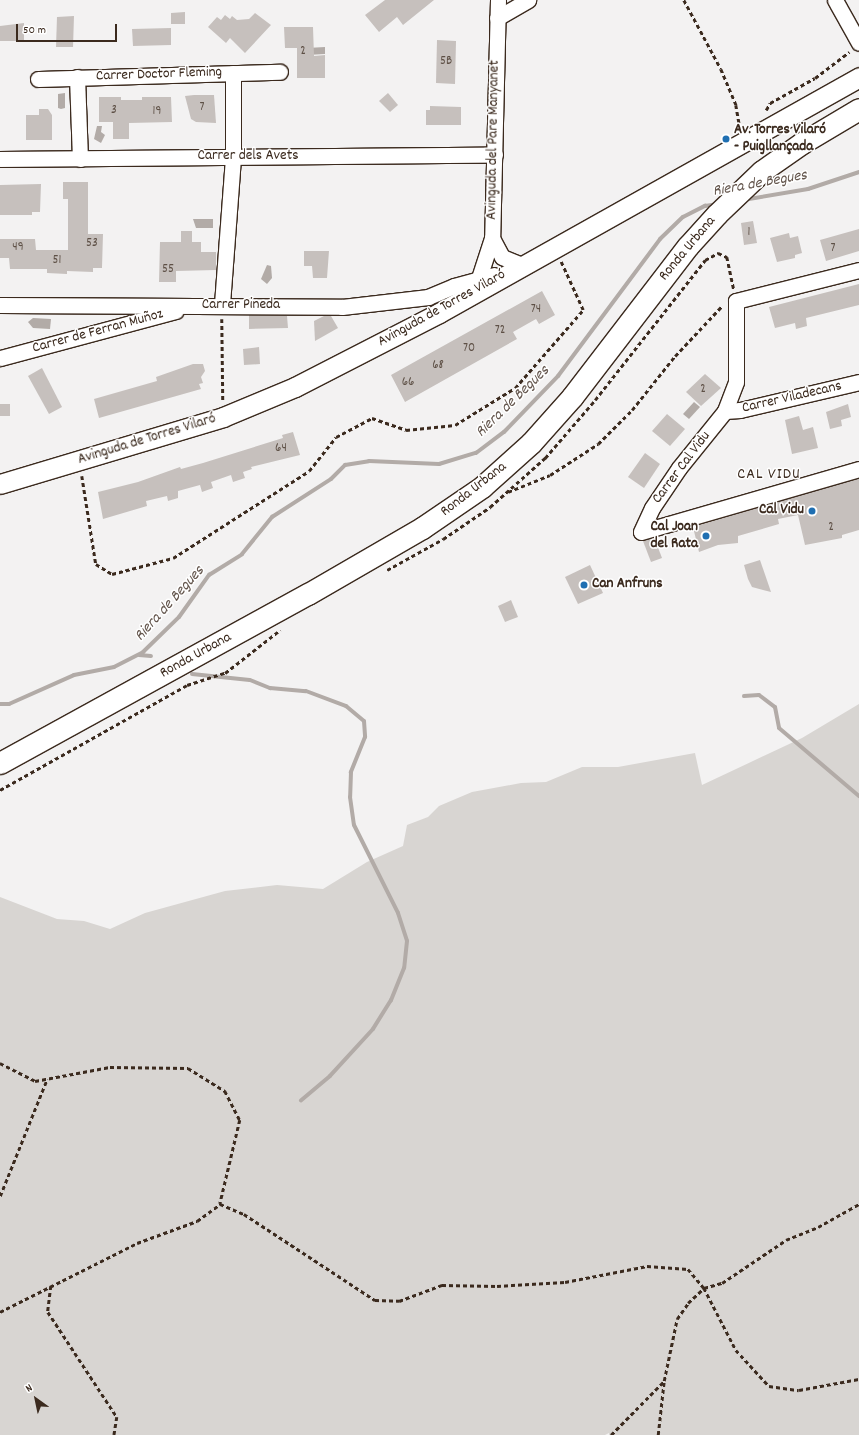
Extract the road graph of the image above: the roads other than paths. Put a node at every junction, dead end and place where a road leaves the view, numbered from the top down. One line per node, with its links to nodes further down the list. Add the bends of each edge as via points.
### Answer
1 (498, 0): 4 (street, Avinguda del Pare Manyanet)
2 (528, 0): 4 (street)
3 (835, 0): 5 (street)
4 (497, 18): 12 (street, Avinguda del Pare Manyanet)
5 (857, 46)
6 (280, 72): 7 (street, Carrer Doctor Fleming)
7 (233, 73): 8 (street, Carrer Doctor Fleming); 13 (street)
8 (77, 77): 10 (street, Carrer Doctor Fleming); 15 (street)
9 (859, 77): 17 (street, Avinguda de Torres Vilaró)
10 (38, 79)
11 (859, 109): 28 (main road, Ronda Urbana, via 802,142 745,186 717,214 679,258 572,397 531,443 482,487 422,528 308,594)
12 (495, 155): 13 (street, Carrer dels Avets); 16 (street, Avinguda del Pare Manyanet)
13 (233, 158): 15 (street, Carrer dels Avets); 20 (street)
14 (0, 159): 15 (street, Carrer dels Avets)
15 (80, 159)
16 (492, 238): 17 (street, Avinguda del Pare Manyanet, via 502,257); 19 (street)
17 (522, 265): 19 (street, Carrer Pineda); 27 (street, Avinguda de Torres Vilaró, via 432,316 302,383 223,417)
18 (859, 270): 25 (street, Carrer Cal Vidu, via 736,301 736,382)
19 (478, 281): 20 (street, Carrer Pineda, via 454,286 428,297 400,302 342,307)
20 (222, 304): 22 (street, Carrer Pineda)
21 (0, 305): 22 (street, Carrer Pineda)
22 (197, 306): 23 (street, Carrer de Ferran Muñoz)
23 (0, 358)
24 (859, 382): 25 (street, Carrer Viladecans, via 740,410)
25 (725, 411): 26 (street, Carrer Cal Vidu, via 652,508 641,532)
26 (859, 469)
27 (0, 484)
28 (0, 763)

